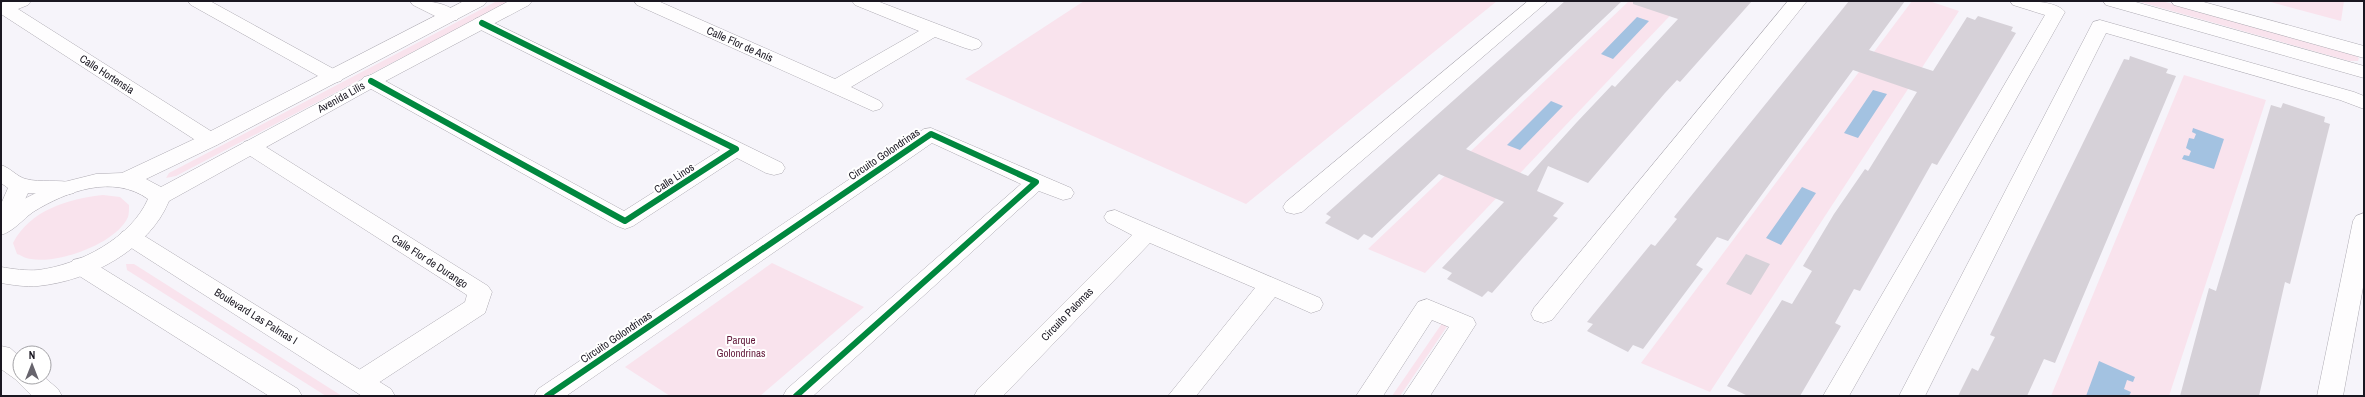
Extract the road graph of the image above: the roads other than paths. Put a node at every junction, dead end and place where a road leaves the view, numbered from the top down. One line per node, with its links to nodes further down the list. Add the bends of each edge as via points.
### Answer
1 (197, 1): 19 (street)
2 (419, 1): 13 (street)
3 (478, 1): 13 (street, Avenida Lilis)
4 (524, 1): 14 (street, Avenida Lilis)
5 (643, 1): 21 (street, Calle Flor de Anís)
6 (861, 1): 15 (street)
7 (1539, 1): 35 (street)
8 (1798, 1): 45 (street)
9 (2019, 1): 59 (street, via 2056,12)
10 (2112, 1): 18 (street)
11 (2180, 1): 17 (street)
12 (9, 6): 24 (street, Calle Hortensia)
13 (450, 16): 19 (street, Avenida Lilis)
14 (490, 27): 20 (street, Avenida Lilis); 26 (street)
15 (934, 30): 16 (street); 21 (street)
16 (972, 44)
17 (2364, 52)
18 (2364, 72)
19 (334, 77): 24 (street, Avenida Lilis)
20 (380, 86): 25 (street, Avenida Lilis); 26 (street, Calle Linos, via 625,221)
21 (836, 87): 23 (street, Calle Flor de Anís)
22 (2364, 103): 60 (street, via 2100,26)
23 (873, 105)
24 (210, 140): 29 (street, Avenida Lilis)
25 (252, 147): 34 (street, Avenida Lilis); 48 (street, Calle Flor de Durango, via 480,292 476,307)
26 (736, 149): 27 (street)
27 (774, 168)
28 (1, 172): 31 (street)
29 (126, 180): 32 (street, via 97,181); 34 (street, via 146,186)
30 (1036, 182): 33 (street, Circuito Golondrinas); 53 (street, Circuito Golondrinas, via 924,131); 54 (street)
31 (20, 186): 32 (street); 38 (street)
32 (66, 188): 38 (street, via 37,201)
33 (1063, 193)
34 (160, 197): 40 (street, via 149,219)
35 (1294, 207)
36 (1115, 217): 39 (street)
37 (2364, 221): 61 (street)
38 (2, 226)
39 (1148, 233): 43 (street); 55 (street, Circuito Palomas)
40 (130, 237): 41 (street, via 110,252); 48 (street, Boulevard Las Palmas I)
41 (81, 266): 42 (street, via 43,277); 51 (street)
42 (8, 279)
43 (1271, 285): 44 (street); 56 (street)
44 (1311, 304)
45 (1543, 314)
46 (1, 355): 47 (street)
47 (12, 364)
48 (360, 382): 52 (street, Boulevard Las Palmas I)
49 (36, 385): 50 (street)
50 (49, 396)
51 (289, 396)
52 (382, 396)
53 (547, 396)
54 (796, 396)
55 (987, 396)
56 (1181, 396)
57 (1369, 396): 58 (street, via 1427,308 1464,324)
58 (1416, 396)
59 (1836, 396)
60 (1912, 396)
61 (2330, 396)

